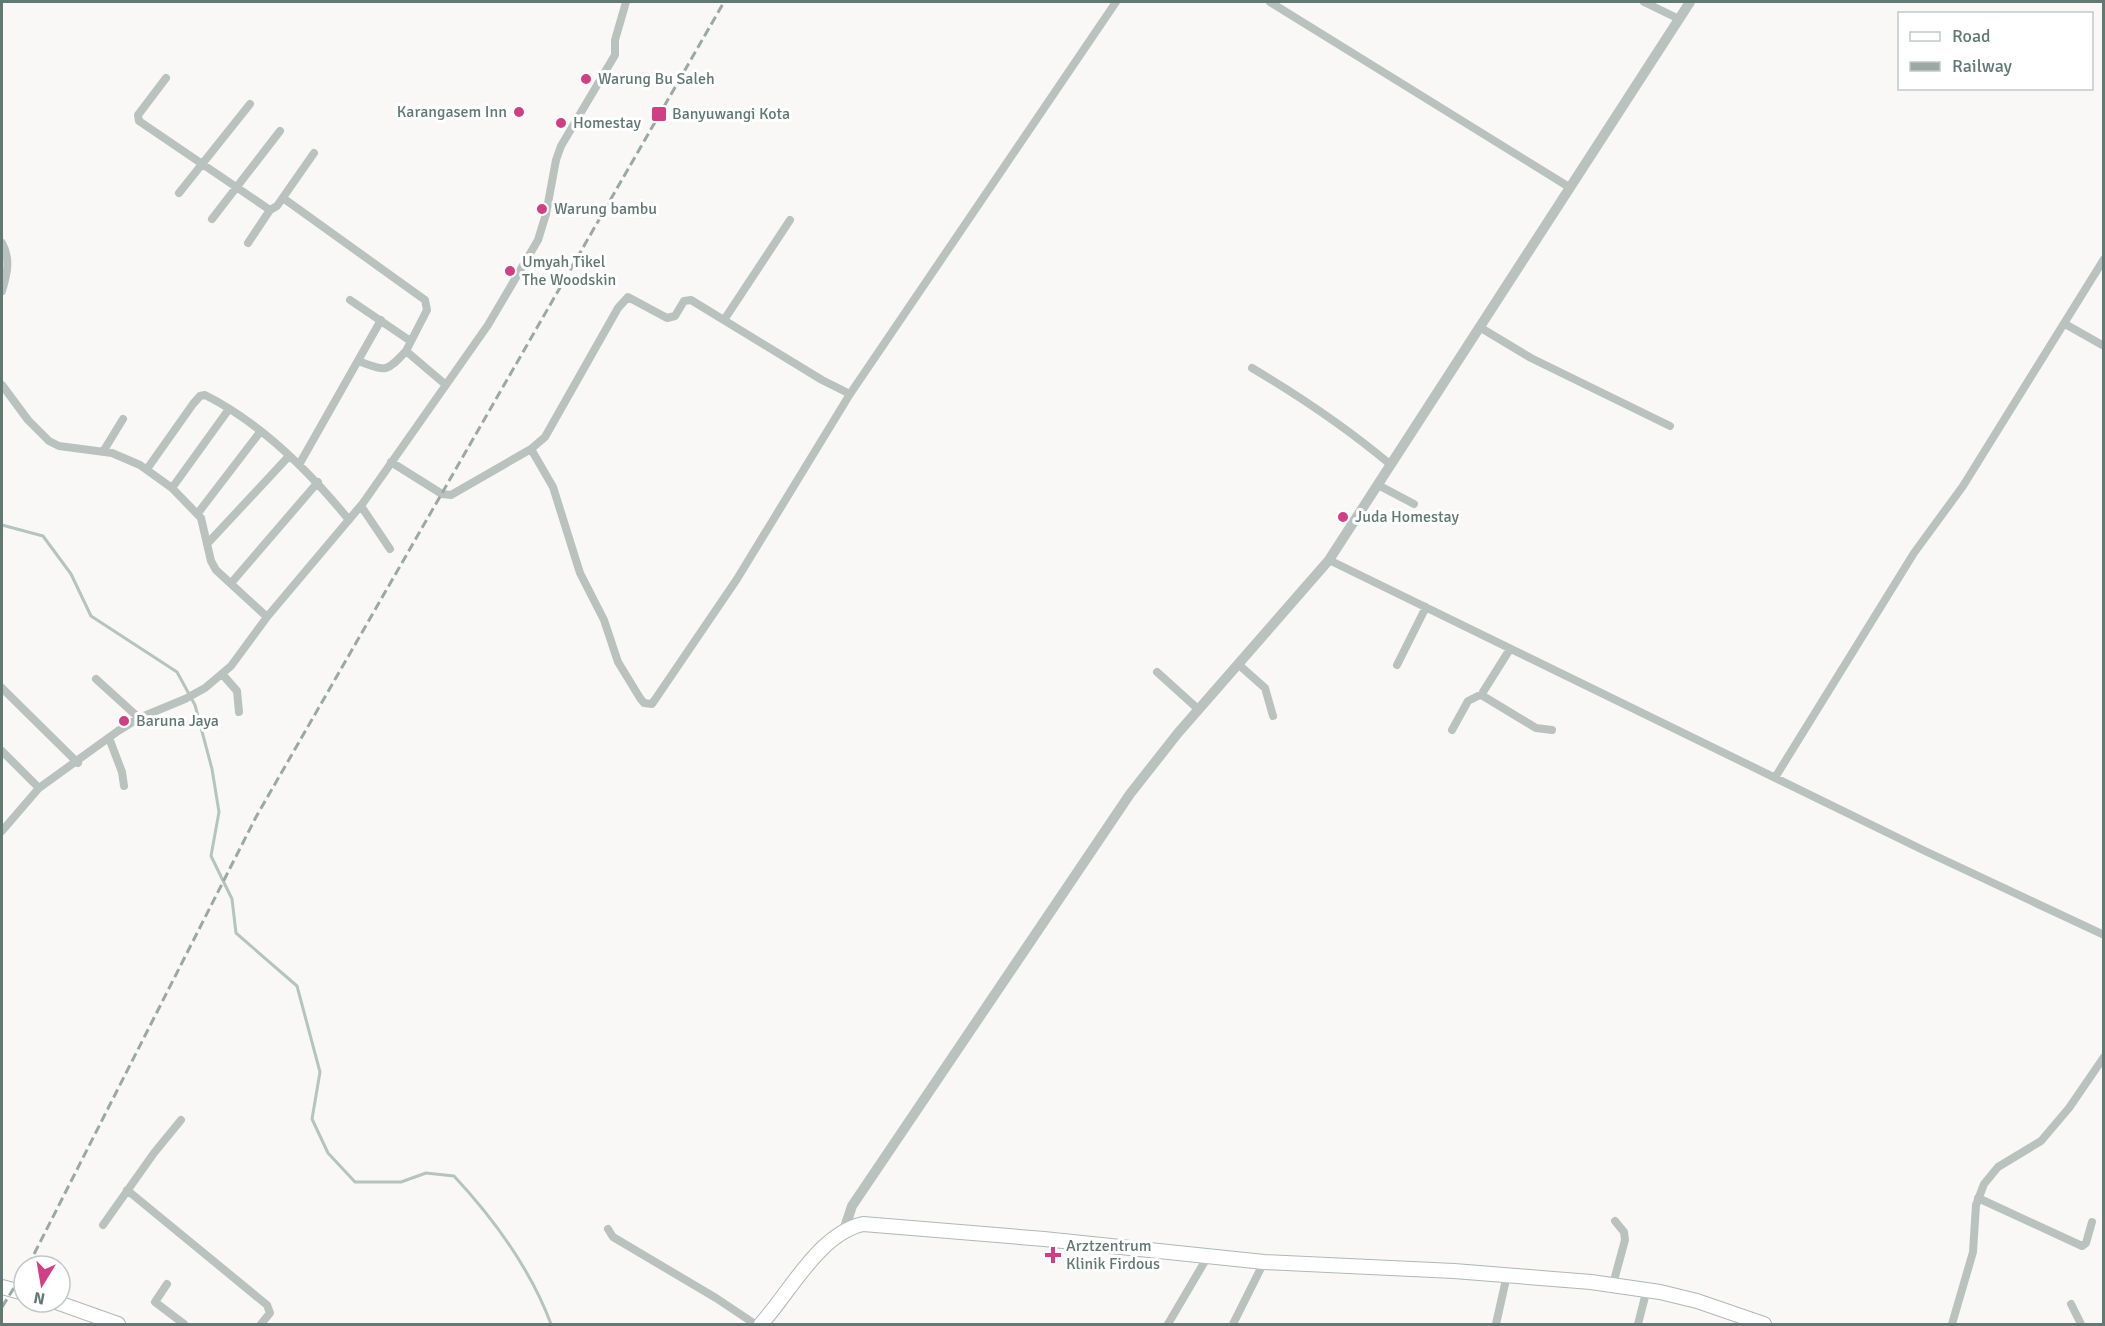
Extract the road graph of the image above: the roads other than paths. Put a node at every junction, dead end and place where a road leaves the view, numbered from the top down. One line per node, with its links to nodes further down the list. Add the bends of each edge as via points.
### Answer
1 (1116, 2): 35 (street)
2 (1270, 2): 13 (street)
3 (1644, 2): 6 (street)
4 (1690, 2): 6 (street)
5 (625, 6): 34 (street, via 611,63 561,146 538,240 488,325)
6 (1679, 19): 13 (street)
7 (166, 78): 11 (street, via 138,119)
8 (249, 104): 11 (street)
9 (280, 131): 12 (street)
10 (314, 153): 15 (street)
11 (203, 164): 12 (street); 14 (street)
12 (236, 187): 16 (street); 17 (street)
13 (1569, 187): 27 (street)
14 (179, 193)
15 (283, 198): 16 (street); 28 (street, via 425,300 427,310)
16 (270, 210): 20 (street)
17 (212, 219)
18 (790, 220): 25 (street)
19 (2, 243): 22 (street, via 8,269)
20 (248, 243)
21 (2102, 265): 26 (street)
22 (2, 291)
23 (350, 300): 24 (street)
24 (381, 320): 28 (street); 31 (street)
25 (724, 320): 35 (street); 40 (street, via 691,300 684,301 670,318 634,298 626,298 545,436)
26 (2064, 324): 29 (street); 77 (street, via 1963,486 1914,552)
27 (1481, 328): 38 (street, via 1531,358); 45 (street)
28 (409, 340): 30 (street)
29 (2103, 346)
30 (406, 351): 31 (street, via 390,369); 34 (street)
31 (358, 361): 44 (street)
32 (1252, 368): 45 (street, via 1356,435)
33 (2, 385): 41 (street, via 27,420 49,441 63,447)
34 (446, 385): 43 (street)
35 (850, 394): 40 (street, via 737,579 652,704 644,703 618,662 604,620 580,573 553,487)
36 (229, 409): 39 (street); 46 (street, via 200,396); 49 (street)
37 (123, 419): 41 (street)
38 (1670, 426)
39 (260, 432): 42 (street); 52 (street)
40 (531, 449): 43 (street, via 451,495 442,494)
41 (104, 450): 46 (street)
42 (289, 456): 44 (street); 54 (street)
43 (391, 462): 51 (street)
44 (300, 464): 47 (street)
45 (1391, 465): 48 (street)
46 (147, 469): 49 (street)
47 (318, 482): 53 (street); 57 (street)
48 (1378, 485): 50 (street); 56 (street)
49 (172, 488): 52 (street)
50 (1414, 504)
51 (361, 506): 53 (street); 55 (street)
52 (198, 513): 54 (street, via 206,529)
53 (349, 520): 59 (street)
54 (207, 544): 57 (street, via 213,566)
55 (390, 549)
56 (1329, 560): 58 (street); 61 (street)
57 (231, 582): 59 (street)
58 (1426, 607): 60 (street); 62 (street)
59 (267, 617): 64 (street)
60 (1510, 649): 67 (street); 77 (street)
61 (1238, 664): 68 (street); 70 (street, via 1265,688)
62 (1397, 665)
63 (1157, 672): 68 (street)
64 (223, 675): 69 (street, via 237,691); 71 (street, via 185,699)
65 (96, 679): 71 (street)
66 (2, 688): 76 (street)
67 (1482, 694): 72 (street, via 1468,701); 73 (street, via 1536,728)
68 (1198, 709): 90 (street, via 1130,794 1073,876 852,1206)
69 (239, 712)
70 (1273, 716)
71 (139, 718): 74 (street)
72 (1452, 730)
73 (1552, 730)
74 (110, 738): 76 (street); 78 (street)
75 (2, 751): 79 (street)
76 (78, 762): 79 (street)
77 (1776, 776): 81 (street)
78 (124, 786)
79 (39, 788): 80 (street)
80 (2, 831)
81 (2103, 934)
82 (2103, 1057): 85 (street, via 2041,1141 1998,1167)
83 (181, 1120): 84 (street)
84 (128, 1191): 88 (street); 101 (street, via 267,1305 270,1313)
85 (1978, 1198): 87 (street, via 2082,1246); 109 (street, via 1973,1252)
86 (1615, 1221): 95 (street, via 1625,1240)
87 (2092, 1222)
88 (103, 1225)
89 (608, 1229): 102 (street, via 613,1237)
90 (844, 1230): 91 (main road, via 863,1224 889,1225); 103 (main road, via 822,1249)
91 (1208, 1256): 92 (main road); 104 (street)
92 (1264, 1262): 93 (main road); 105 (street)
93 (1507, 1275): 95 (main road); 106 (street)
94 (167, 1284): 100 (street, via 155,1302)
95 (1613, 1284): 96 (main road)
96 (1647, 1289): 107 (street); 108 (main road)
97 (2071, 1304): 110 (street)
98 (72, 1308): 99 (main road)
99 (118, 1324)
100 (184, 1324)
101 (261, 1324)
102 (755, 1324)
103 (761, 1324)
104 (1168, 1324)
105 (1233, 1324)
106 (1496, 1324)
107 (1638, 1324)
108 (1764, 1324)
109 (1952, 1324)
110 (2081, 1324)

